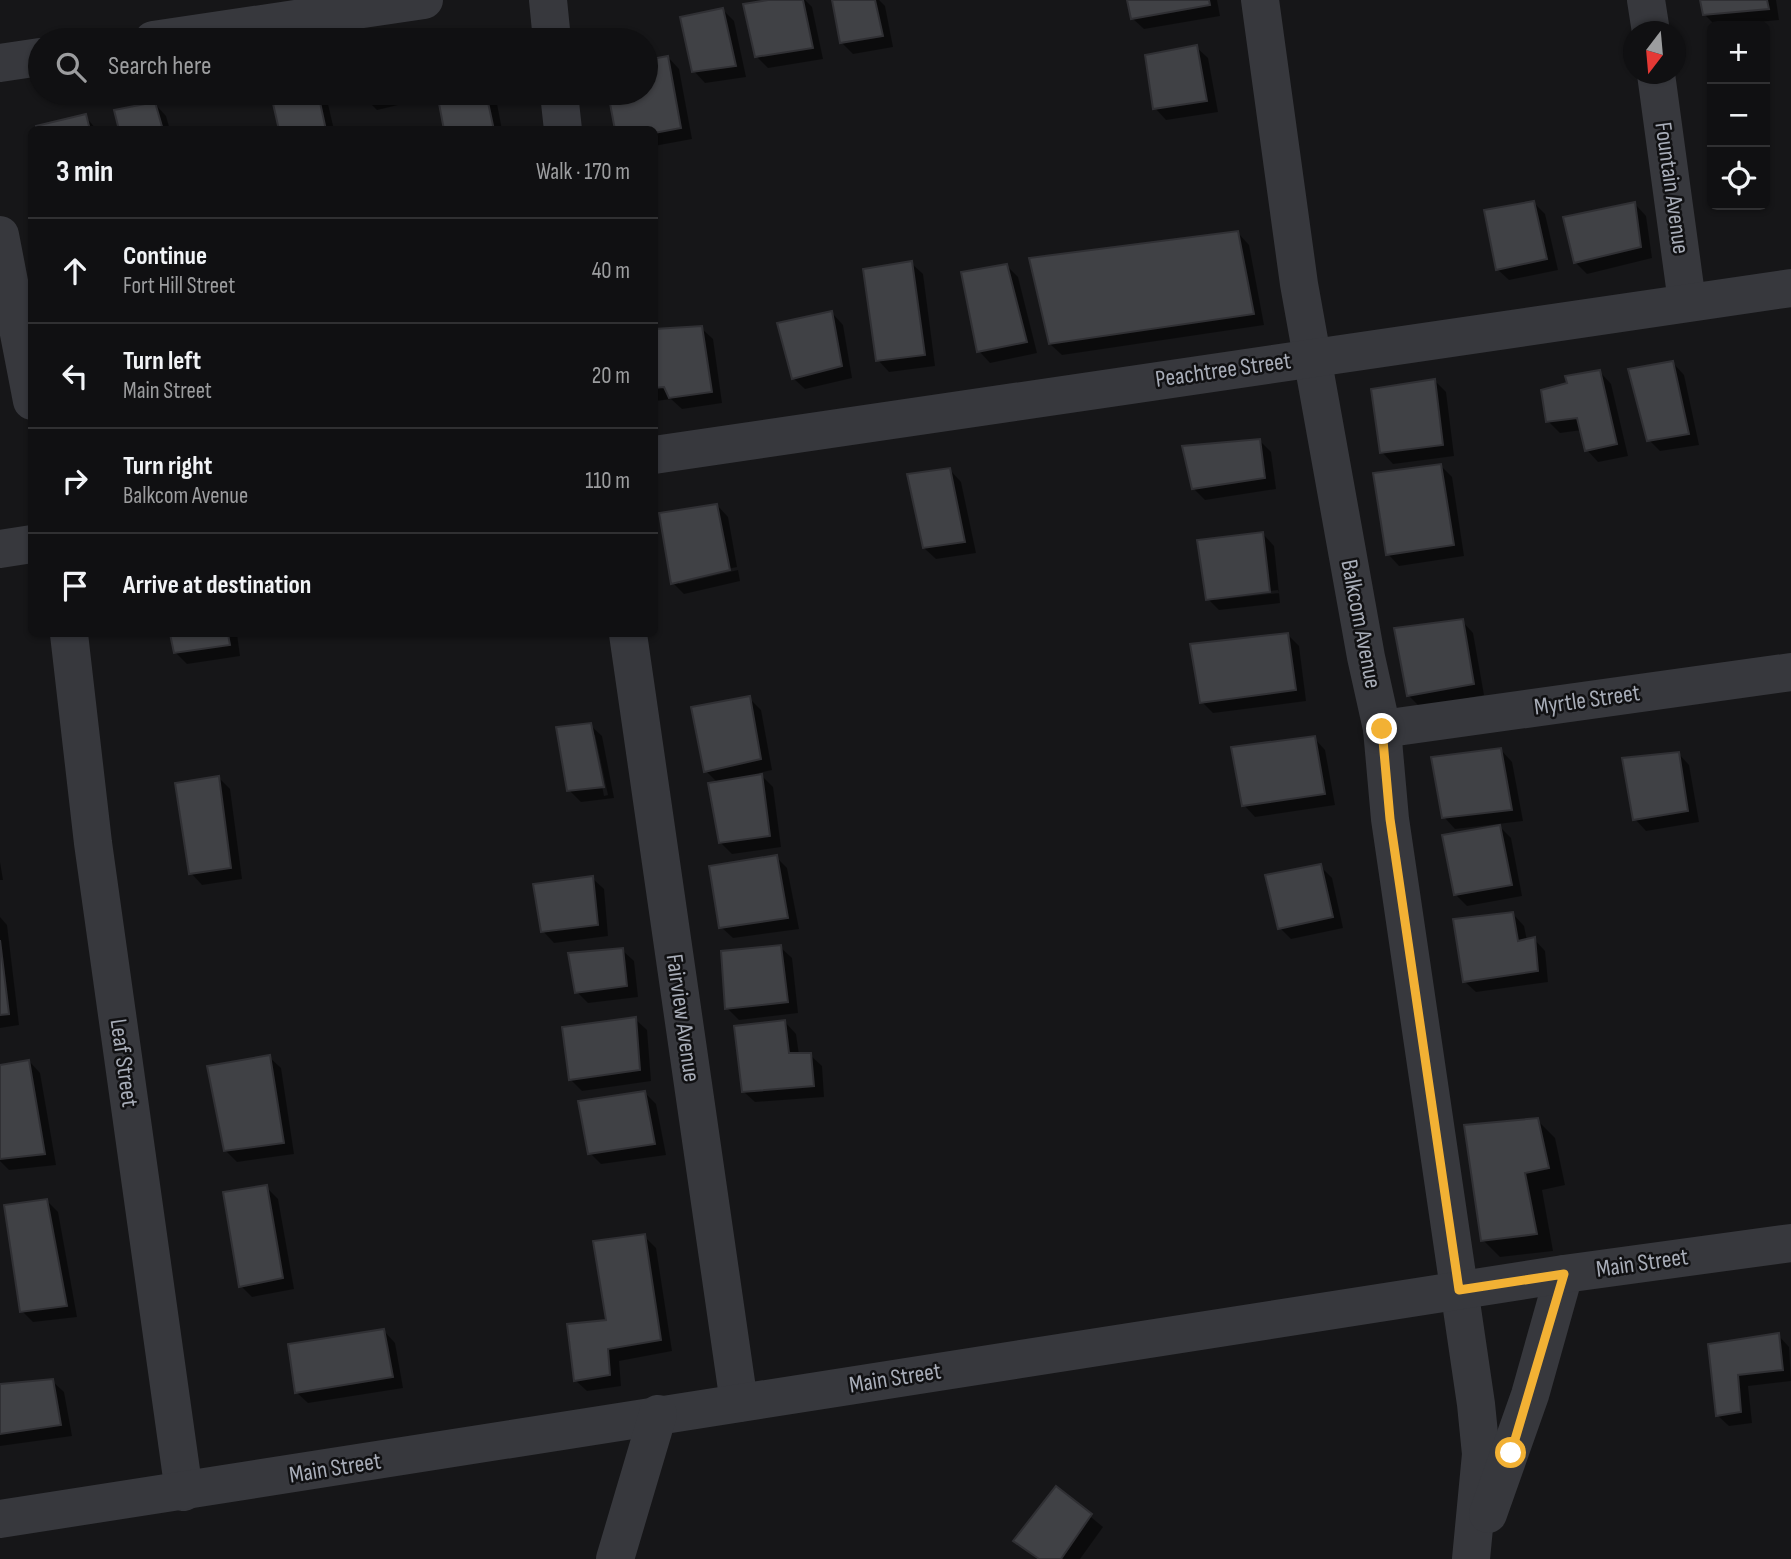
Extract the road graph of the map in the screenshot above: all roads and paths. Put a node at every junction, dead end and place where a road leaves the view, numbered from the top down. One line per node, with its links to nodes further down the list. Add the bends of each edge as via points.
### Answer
1 (424, 0): 6 (street)
2 (548, 0): 7 (street)
3 (1260, 0): 16 (street, Balkcom Avenue, via 1295,258)
4 (1646, 0): 5 (street)
5 (1649, 21)
6 (234, 28)
7 (551, 28)
8 (28, 59): 9 (street)
9 (0, 63)
10 (1657, 84): 15 (street, Fountain Avenue)
11 (560, 105): 12 (street)
12 (563, 126)
13 (0, 235): 17 (street)
14 (1791, 288): 15 (street, Peachtree Street)
15 (1687, 302): 16 (street, Peachtree Street)
16 (1314, 356): 18 (street, Peachtree Street); 24 (street, Balkcom Avenue)
17 (28, 380)
18 (658, 454)
19 (28, 545): 20 (street)
20 (0, 549)
21 (69, 637): 30 (street, Leaf Street, via 93,842)
22 (628, 637): 28 (street, Fairview Avenue)
23 (1791, 672): 24 (street, Myrtle Street)
24 (1382, 729): 27 (street, Balkcom Avenue, via 1390,819)
25 (1791, 1243): 26 (street, Main Street)
26 (1564, 1274): 27 (street, Main Street); 32 (street, via 1511,1453)
27 (1459, 1290): 28 (street, Main Street); 32 (street, Balkcom Avenue, via 1480,1454)
28 (738, 1403): 29 (street, Main Street)
29 (658, 1414): 30 (street, Main Street); 33 (street)
30 (184, 1492): 31 (street, Main Street)
31 (0, 1519)
32 (1472, 1557)
33 (615, 1559)

